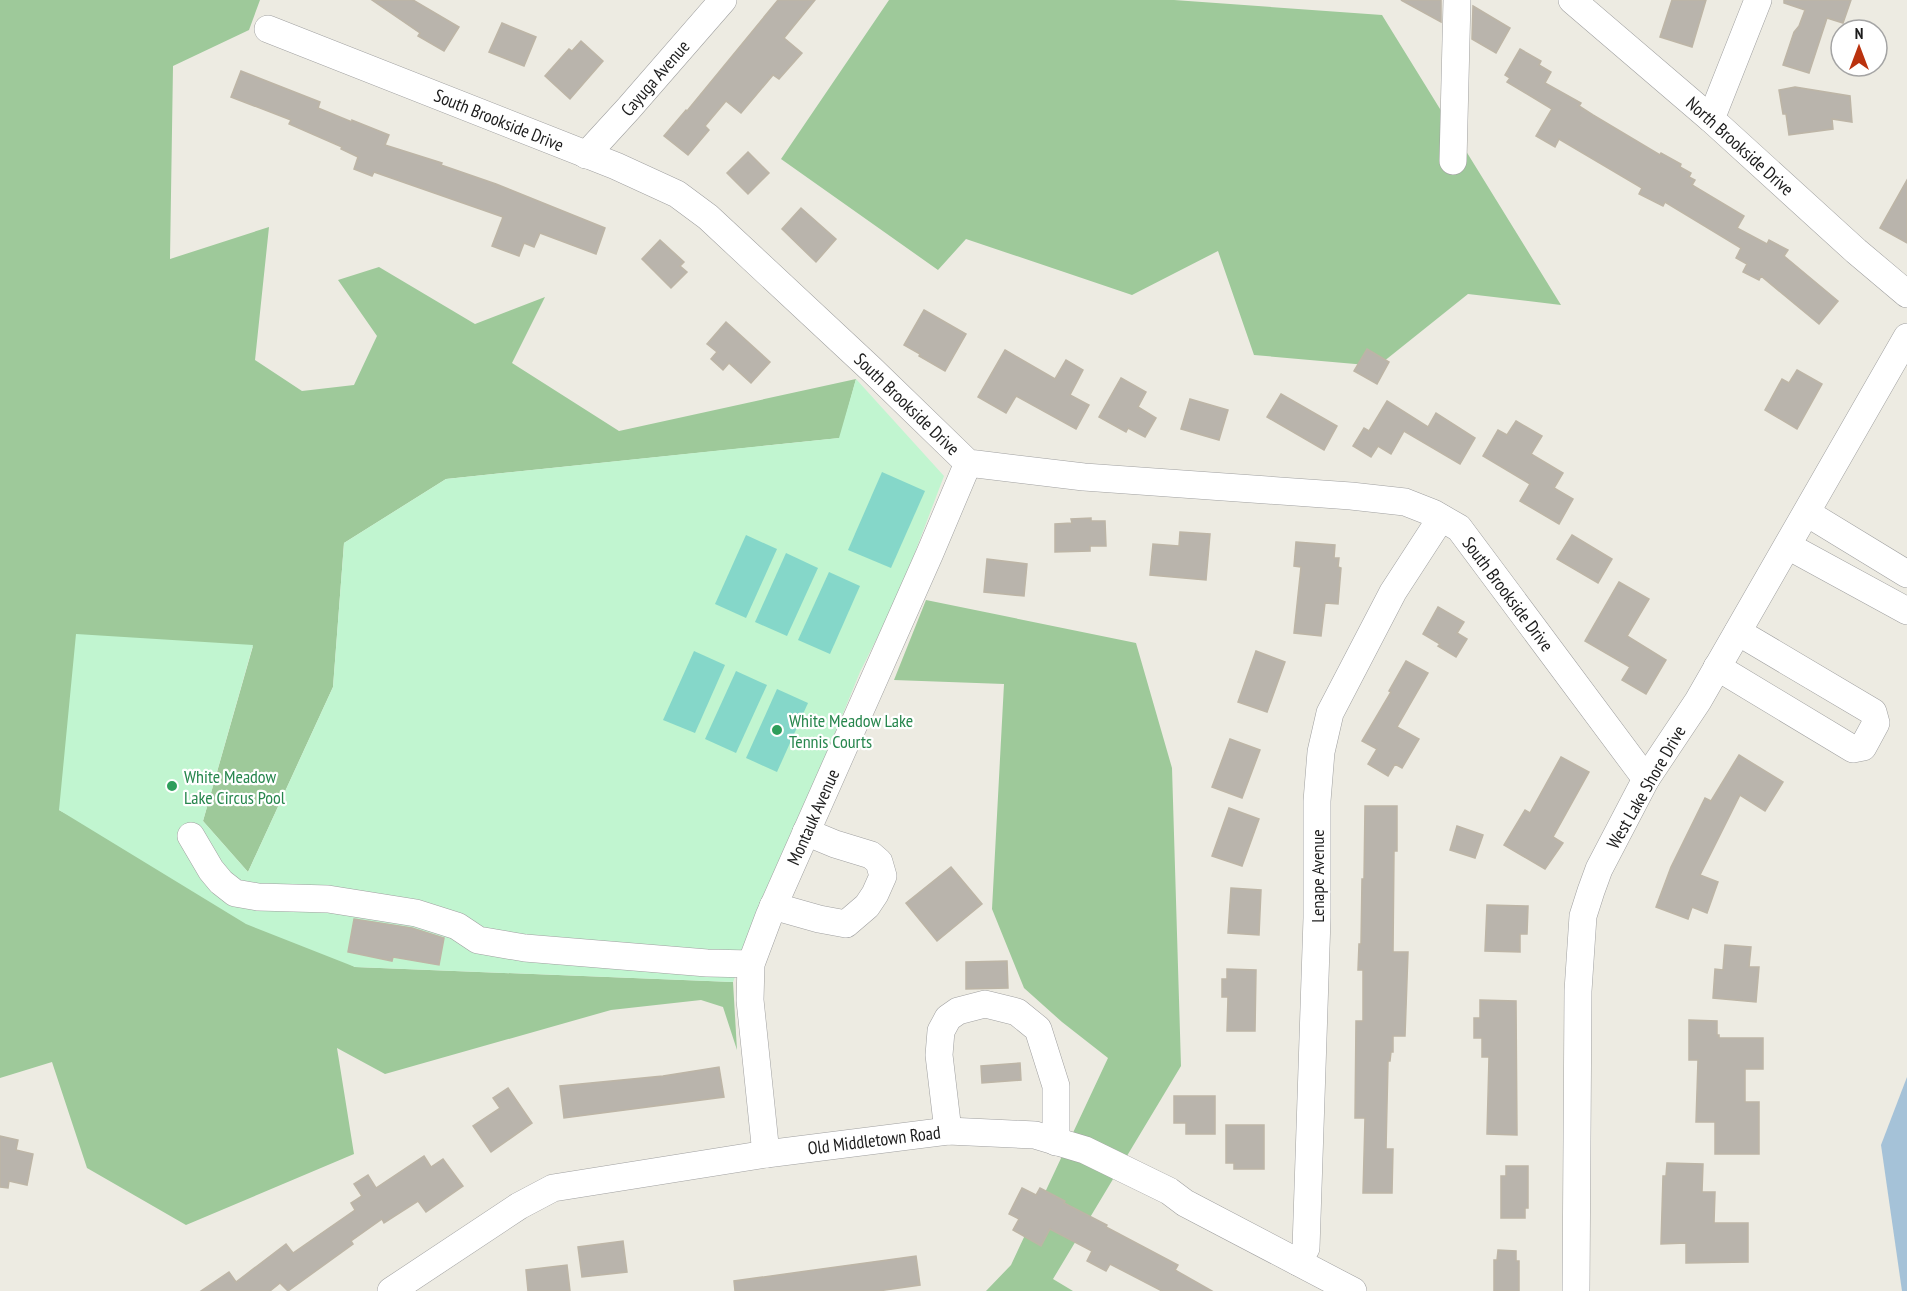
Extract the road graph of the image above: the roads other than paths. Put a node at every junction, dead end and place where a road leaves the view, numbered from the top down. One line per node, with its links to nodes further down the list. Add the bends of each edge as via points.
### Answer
1 (723, 0): 7 (street, Cayuga Avenue)
2 (1457, 0): 8 (street)
3 (1572, 0): 6 (street, North Brookside Drive)
4 (1758, 0): 6 (street)
5 (268, 28): 7 (street, South Brookside Drive)
6 (1711, 119): 9 (street, North Brookside Drive)
7 (586, 155): 11 (street, South Brookside Drive, via 677,194 708,217)
8 (1453, 161)
9 (1907, 294)
10 (1907, 337): 12 (street, West Lake Shore Drive)
11 (968, 463): 13 (street, South Brookside Drive, via 1084,477 1405,502); 20 (street, Montauk Avenue)
12 (1807, 513): 14 (street, West Lake Shore Drive); 15 (street)
13 (1442, 518): 19 (street, South Brookside Drive, via 1459,528); 27 (street, Lenape Avenue, via 1394,592 1335,702 1321,752 1307,1236)
14 (1788, 546): 16 (street); 17 (street, West Lake Shore Drive)
15 (1907, 574)
16 (1907, 611)
17 (1738, 632): 18 (street, West Lake Shore Drive); 18 (street, via 1873,712 1876,723 1863,747 1853,749)
18 (1717, 667): 19 (street, West Lake Shore Drive)
19 (1646, 779): 30 (street, West Lake Shore Drive, via 1599,868 1583,916 1578,991)
20 (806, 832): 22 (street, Montauk Avenue); 22 (street, via 871,855 879,862 883,876 875,894 846,924)
21 (191, 836): 23 (street, via 211,870 235,893 328,899 416,913 457,926 478,940 525,948)
22 (773, 906): 23 (street, Montauk Avenue)
23 (751, 964): 26 (street, Montauk Avenue, via 750,1000)
24 (948, 1131): 25 (street, Old Middletown Road, via 1035,1135); 25 (street, via 939,1055 941,1031 948,1018 958,1011 985,1004 1017,1012 1038,1029 1056,1086); 26 (street, Old Middletown Road)
25 (1056, 1142): 27 (street, Old Middletown Road, via 1085,1150 1169,1191)
26 (766, 1154): 28 (street, Old Middletown Road, via 553,1188 519,1206)
27 (1299, 1262): 29 (street, Old Middletown Road)
28 (391, 1291)
29 (1353, 1291)
30 (1576, 1291)

